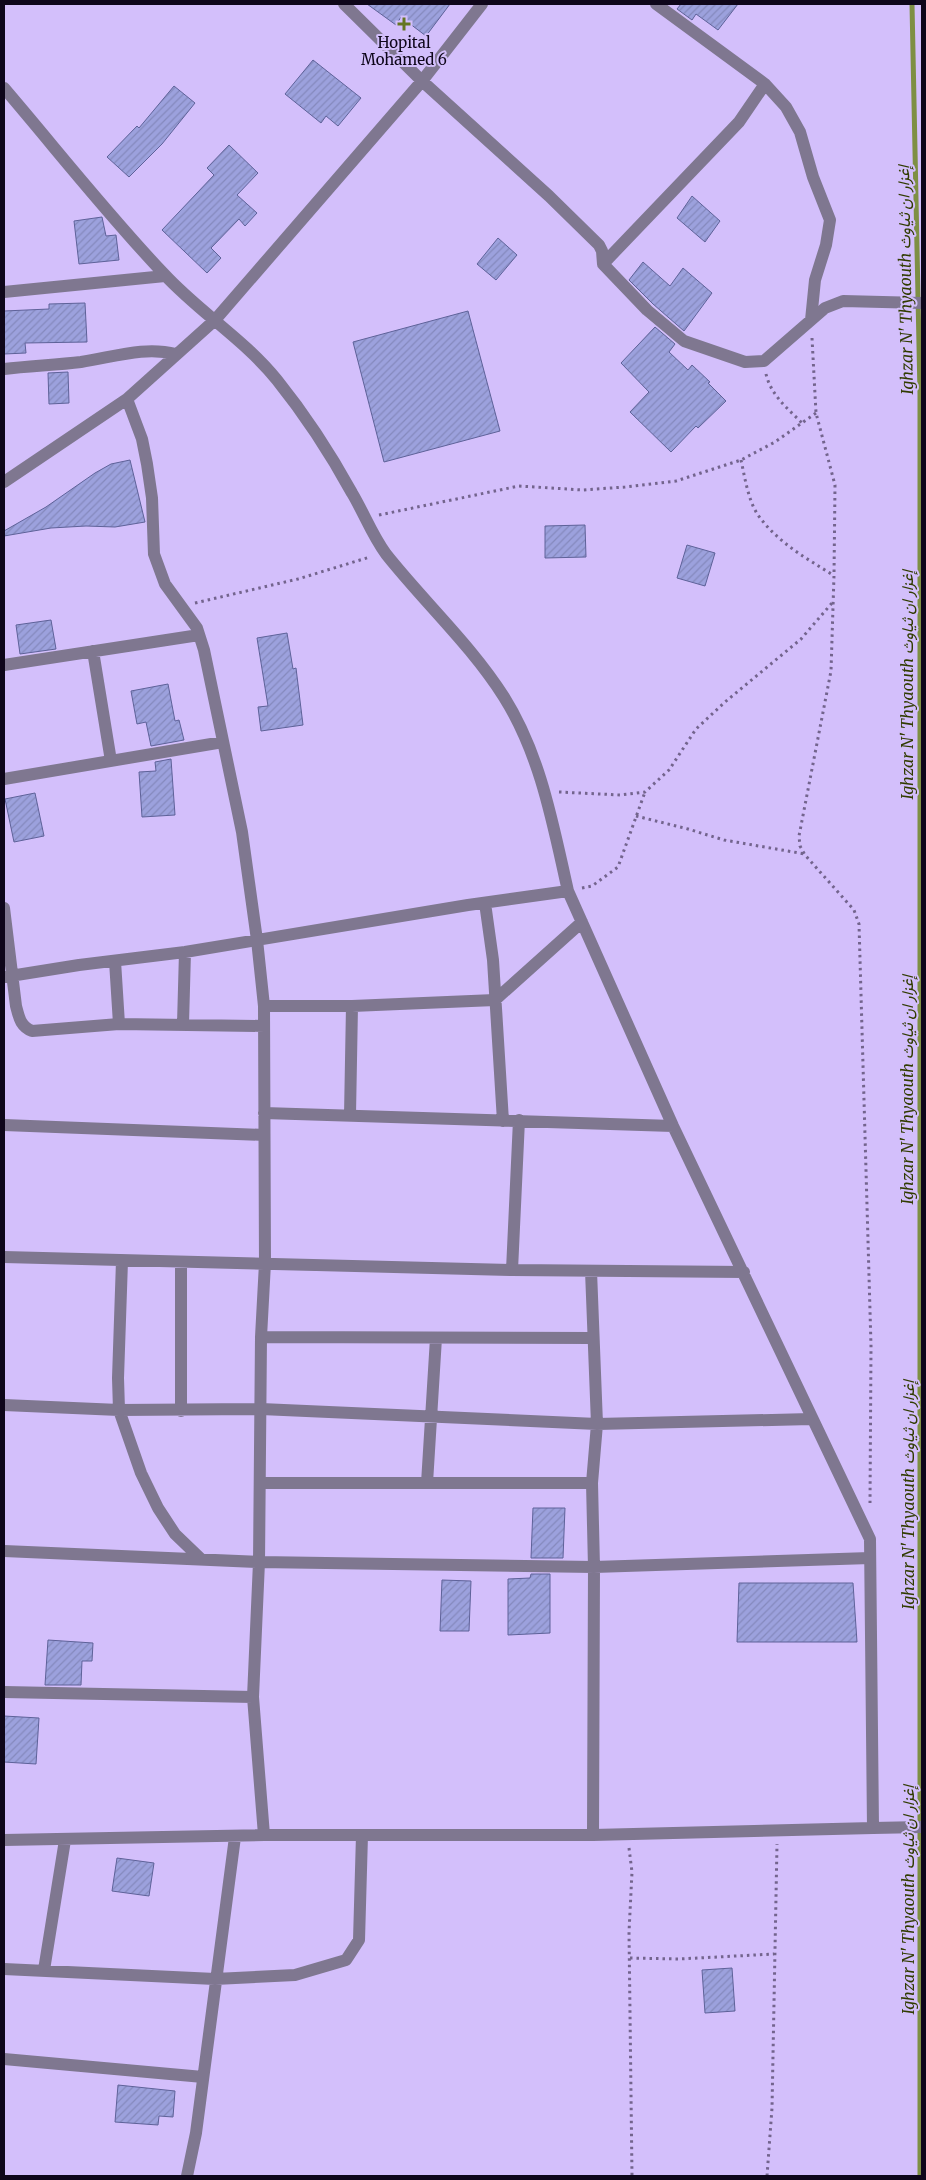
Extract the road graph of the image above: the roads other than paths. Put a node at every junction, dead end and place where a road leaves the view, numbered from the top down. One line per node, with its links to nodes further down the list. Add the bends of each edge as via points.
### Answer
1 (344, 4): 4 (street)
2 (482, 4): 4 (street)
3 (656, 4): 5 (street)
4 (422, 81): 7 (street, via 599,245); 11 (street)
5 (765, 84): 7 (street, via 739,122); 12 (street, via 786,107 800,132 830,220 815,280)
6 (4, 88): 8 (street)
7 (603, 264): 12 (street, via 684,341 746,362 764,361)
8 (165, 276): 9 (street); 11 (street)
9 (4, 292)
10 (922, 303): 12 (street, via 843,302 825,308)
11 (215, 320): 13 (street); 25 (street, via 276,378 326,445 385,552 504,698 546,791)
12 (811, 320)
13 (176, 354): 14 (street, via 160,350 133,352 82,362); 15 (street)
14 (4, 369)
15 (127, 399): 16 (street); 19 (street, via 142,439 147,464 154,554 165,584)
16 (21, 472): 17 (street); 18 (street)
17 (4, 473)
18 (4, 482)
19 (199, 635): 20 (street); 22 (street)
20 (93, 651): 21 (street); 23 (street)
21 (4, 665)
22 (223, 742): 23 (street); 29 (street, via 242,832)
23 (111, 761): 24 (street)
24 (4, 780)
25 (568, 891): 26 (street); 28 (street)
26 (485, 903): 29 (street); 33 (street)
27 (4, 908): 32 (street)
28 (582, 922): 33 (street); 44 (street)
29 (257, 940): 30 (street); 34 (street)
30 (184, 952): 31 (street); 37 (street)
31 (115, 961): 32 (street); 36 (street)
32 (8, 976): 36 (street, via 20,1022 26,1028)
33 (495, 1000): 35 (street); 42 (street)
34 (264, 1006): 35 (street); 38 (street)
35 (352, 1006): 40 (street)
36 (119, 1024): 37 (street)
37 (183, 1024): 38 (street)
38 (264, 1026): 39 (street)
39 (264, 1113): 40 (street); 45 (street)
40 (350, 1115): 42 (street)
41 (519, 1120): 42 (street); 44 (street); 50 (street)
42 (503, 1121)
43 (4, 1125): 45 (street)
44 (673, 1126): 52 (street)
45 (264, 1135): 49 (street)
46 (4, 1257): 47 (street)
47 (122, 1261): 48 (street); 57 (street)
48 (181, 1262): 49 (street); 59 (street)
49 (265, 1262): 50 (street); 53 (street)
50 (512, 1270): 51 (street)
51 (592, 1271): 52 (street); 55 (street)
52 (744, 1272): 61 (street)
53 (261, 1337): 54 (street); 58 (street)
54 (436, 1338): 55 (street); 60 (street)
55 (593, 1338): 62 (street)
56 (4, 1404): 57 (street)
57 (119, 1410): 59 (street); 68 (street, via 141,1473 158,1508 175,1534)
58 (261, 1410): 59 (street); 60 (street); 63 (street)
59 (181, 1411)
60 (431, 1417): 62 (street); 64 (street)
61 (811, 1419): 62 (street); 67 (street, via 870,1540)
62 (597, 1424): 65 (street)
63 (261, 1483): 64 (street); 69 (street)
64 (427, 1483): 65 (street)
65 (592, 1483): 70 (street)
66 (4, 1551): 68 (street)
67 (870, 1558): 70 (street); 74 (street)
68 (201, 1559): 69 (street)
69 (259, 1562): 70 (street); 72 (street)
70 (594, 1568): 77 (street)
71 (4, 1692): 72 (street)
72 (253, 1697): 75 (street)
73 (916, 1827): 74 (street)
74 (873, 1828): 77 (street)
75 (264, 1835): 76 (street); 78 (street)
76 (362, 1835): 77 (street); 83 (street, via 359,1940 346,1960 289,1976)
77 (594, 1835)
78 (235, 1836): 80 (street); 83 (street)
79 (4, 1840): 80 (street)
80 (65, 1840): 82 (street)
81 (4, 1969): 82 (street)
82 (44, 1970): 83 (street)
83 (215, 1979): 85 (street)
84 (4, 2059): 85 (street)
85 (203, 2077): 86 (street)
86 (187, 2176)

